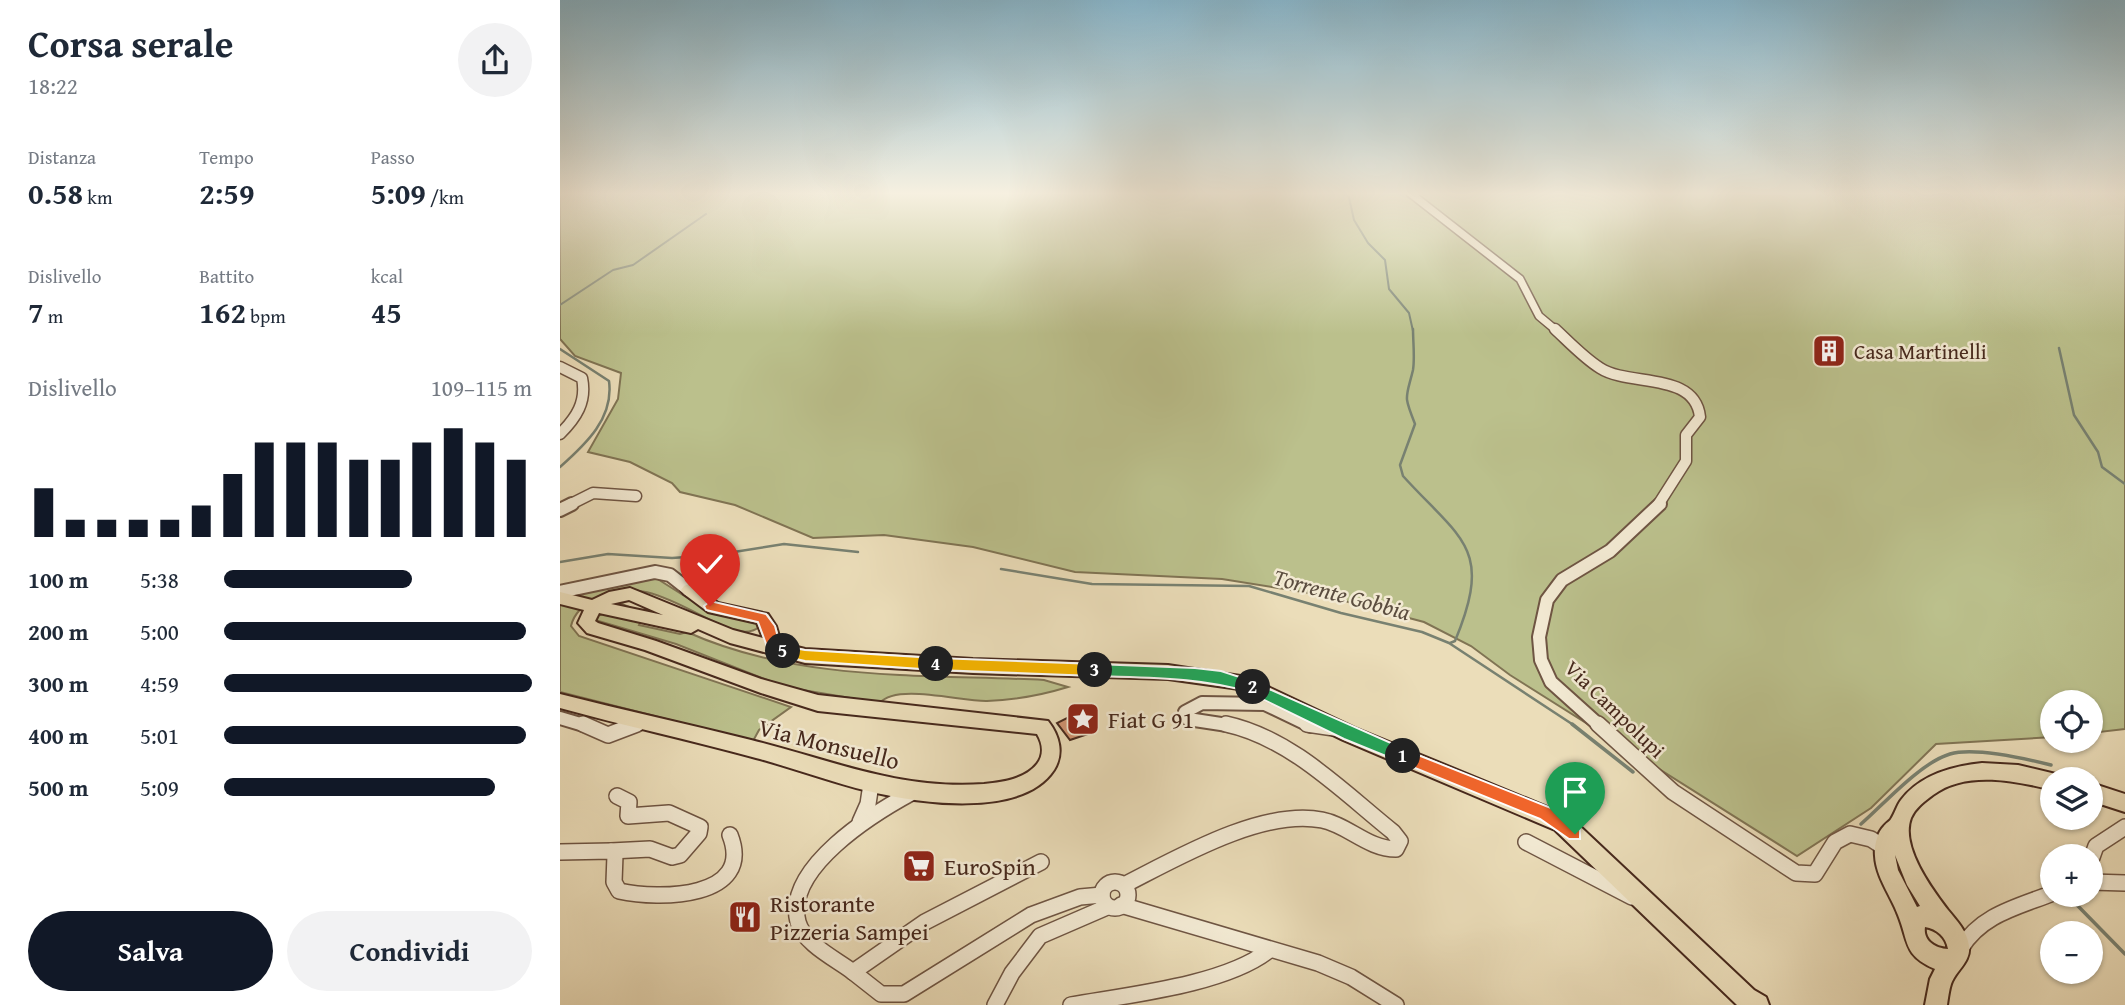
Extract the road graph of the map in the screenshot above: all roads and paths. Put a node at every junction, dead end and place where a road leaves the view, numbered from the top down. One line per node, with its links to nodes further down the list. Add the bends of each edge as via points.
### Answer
1 (1470, 240): 26 (street, Via Campolupi, via 1520,279 1539,316 1601,369 1623,378 1665,383 1683,390 1699,407 1700,417 1686,435 1686,461 1667,495 1610,551 1562,579 1547,600 1539,637 1541,660 1552,682 1673,792 1796,873 1815,874 1841,835 1858,832)
2 (560, 367): 3 (street, via 582,378 584,386 578,412)
3 (560, 434)
4 (636, 496): 5 (street, via 593,493)
5 (560, 510)
6 (689, 590): 7 (street, via 670,575 655,572); 9 (main road, via 714,608 758,616 768,626)
7 (560, 592)
8 (560, 598): 9 (main road)
9 (753, 642): 13 (main road, via 829,657 1221,677); 16 (main road, Via Monsuello, via 630,594 598,603 586,623 818,704 1028,724 1047,732 1049,762 1043,774 1021,788)
10 (560, 701): 12 (main road, Via Monsuello)
11 (560, 718): 12 (street, via 608,736)
12 (641, 723): 15 (main road, Via Monsuello)
13 (1336, 728): 33 (street, via 1312,727 1265,704 1202,703 1185,712 1188,719 1217,722 1266,740 1332,782 1400,841 1399,846 1391,850 1319,819 1259,826); 35 (main road, via 1545,814 1575,834)
14 (2040, 779): 20 (main road, via 1999,771 1947,778 1925,788 1908,804)
15 (871, 784): 16 (main road, Via Monsuello); 21 (street)
16 (917, 790): 21 (street)
17 (617, 796): 27 (street, via 629,802 628,816 668,813 700,827 680,855 672,857 650,849)
18 (2103, 796): 19 (main road)
19 (2125, 803)
20 (1900, 824): 26 (main road, via 1893,828); 31 (main road, via 1909,868)
21 (858, 825): 43 (street, via 808,878 798,902 798,922 808,936)
22 (2125, 827): 25 (street)
23 (730, 835): 27 (street, via 737,855 731,869 715,883 664,898 619,891)
24 (1526, 842): 35 (street)
25 (2099, 844)
26 (1885, 848): 31 (main road); 37 (main road, via 1886,864)
27 (611, 851): 28 (street)
28 (560, 852)
29 (1041, 862): 43 (street, via 925,922)
30 (2103, 882): 32 (street)
31 (1917, 883): 38 (main road)
32 (2125, 883)
33 (1126, 884): 36 (street, via 1128,898); 36 (street, via 1109,884)
34 (2040, 897): 39 (street)
35 (1644, 901): 48 (main road)
36 (1110, 902): 41 (street); 43 (street, via 1076,897 1014,925 897,998 879,996); 45 (street, via 1040,936)
37 (1912, 924): 38 (main road, via 1921,916); 40 (main road, via 1913,936)
38 (1946, 925): 39 (street); 42 (main road, via 1957,937)
39 (1972, 930): 42 (street)
40 (1922, 949): 42 (main road, via 1937,959 1951,960); 44 (main road)
41 (1268, 951): 46 (street, via 1254,964); 47 (street, via 1352,977)
42 (1958, 954): 44 (main road)
43 (853, 972)
44 (1941, 979): 49 (main road)
45 (995, 1005)
46 (1071, 1005)
47 (1396, 1005)
48 (1758, 1005)
49 (1936, 1005)

